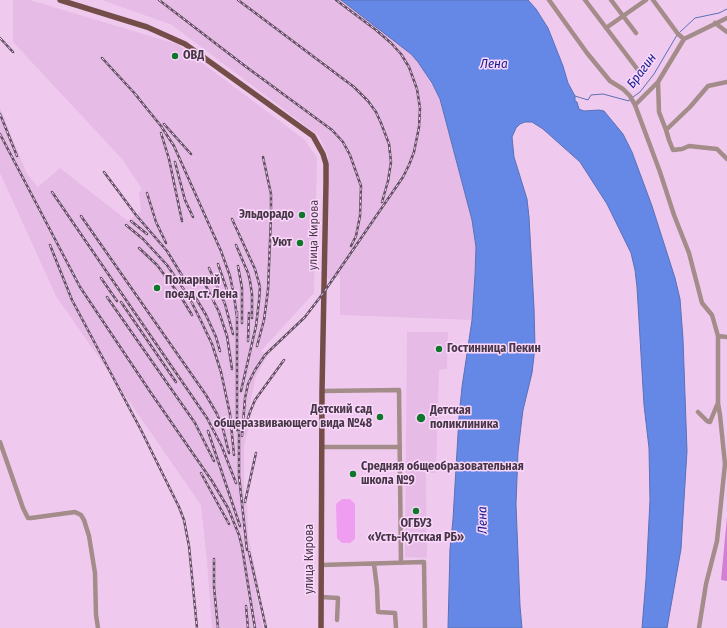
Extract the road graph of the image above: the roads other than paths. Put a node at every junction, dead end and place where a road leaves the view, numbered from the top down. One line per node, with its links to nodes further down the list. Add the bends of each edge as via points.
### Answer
1 (60, 0): 22 (main road, улица Кирова, via 148,27 185,44 313,136 318,143 326,164)
2 (549, 0): 17 (street, via 610,82 630,96)
3 (585, 0): 10 (street)
4 (611, 0): 7 (street)
5 (646, 0): 7 (street)
6 (653, 0): 13 (street)
7 (624, 16): 10 (street); 12 (street)
8 (727, 18): 9 (street)
9 (715, 23): 11 (street); 13 (street)
10 (606, 28): 14 (street)
11 (727, 32)
12 (636, 33)
13 (684, 39): 15 (street)
14 (640, 74)
15 (658, 82): 17 (street); 18 (street, via 659,112)
16 (727, 82): 18 (street, via 708,86)
17 (634, 104): 20 (street, via 689,253 702,303 712,315)
18 (666, 130): 19 (street, via 674,150 689,146 717,149)
19 (727, 159)
20 (718, 336): 21 (street); 23 (street)
21 (727, 337)
22 (322, 390): 26 (main road, улица Кирова); 27 (street, via 399,390)
23 (718, 403): 24 (street, via 710,422); 37 (street, via 725,464 717,541 706,584)
24 (698, 412)
25 (0, 442): 33 (street, via 28,518 75,512 81,514 95,573)
26 (322, 447): 27 (street); 29 (main road, улица Кирова)
27 (400, 447): 28 (street)
28 (401, 563): 30 (street); 36 (street, via 424,562)
29 (321, 564): 30 (street); 31 (main road, улица Кирова)
30 (374, 564): 35 (street, via 378,612 395,613)
31 (321, 597): 32 (street, via 338,598); 34 (main road, улица Кирова)
32 (337, 620)
33 (98, 628)
34 (321, 628)
35 (396, 628)
36 (425, 628)
37 (699, 628)

